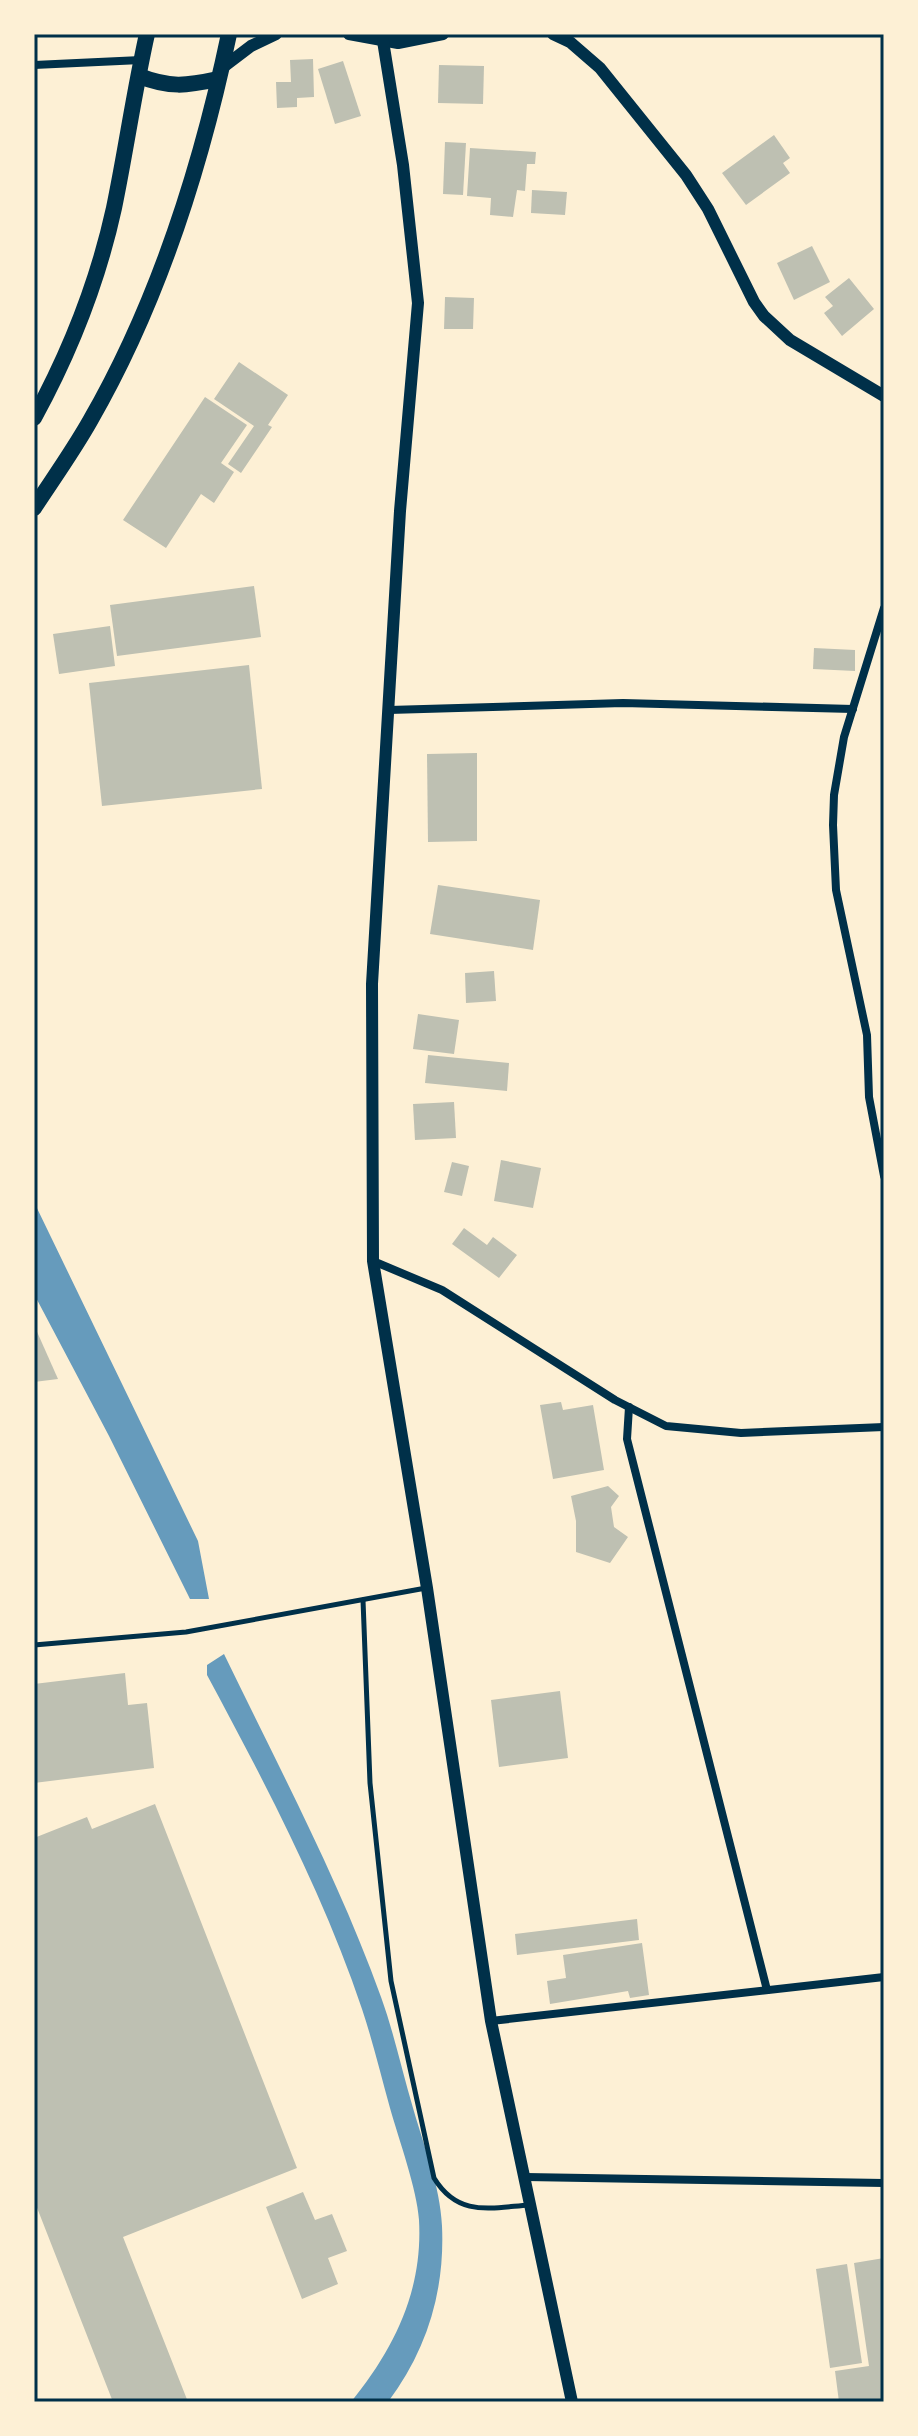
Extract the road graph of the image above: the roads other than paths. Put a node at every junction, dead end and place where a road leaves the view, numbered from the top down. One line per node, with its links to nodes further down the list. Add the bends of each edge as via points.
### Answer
1 (147, 34): 9 (highway)
2 (229, 34): 10 (highway)
3 (276, 34): 10 (street, via 251,46)
4 (349, 34): 7 (street)
5 (443, 34): 7 (street, via 412,42)
6 (554, 34): 11 (street, via 600,68 686,175 764,316 790,340)
7 (383, 41): 16 (street, via 418,303)
8 (34, 65): 9 (street)
9 (140, 68): 10 (highway, via 161,84 185,86); 12 (highway, via 96,275)
10 (220, 74): 13 (highway, via 180,219 132,340 90,422)
11 (884, 396)
12 (34, 418)
13 (34, 508)
14 (884, 608): 15 (street)
15 (853, 709): 16 (street, via 623,703); 17 (street, via 834,795 833,858 867,1035 869,1097)
16 (389, 710): 18 (street, via 372,984)
17 (884, 1176)
18 (373, 1261): 19 (street, via 442,1290); 21 (street)
19 (629, 1407): 20 (street, via 666,1426 741,1433); 25 (street, via 627,1439)
20 (884, 1427)
21 (427, 1588): 22 (lane); 26 (street)
22 (363, 1600): 23 (lane, via 186,1632); 29 (lane, via 370,1783 391,1981 434,2178 442,2191 467,2207)
23 (34, 1645)
24 (884, 1977): 25 (street)
25 (767, 1990): 26 (street)
26 (491, 2021): 27 (street)
27 (526, 2177): 28 (street); 29 (street)
28 (884, 2183)
29 (531, 2205): 30 (street)
30 (572, 2402)

